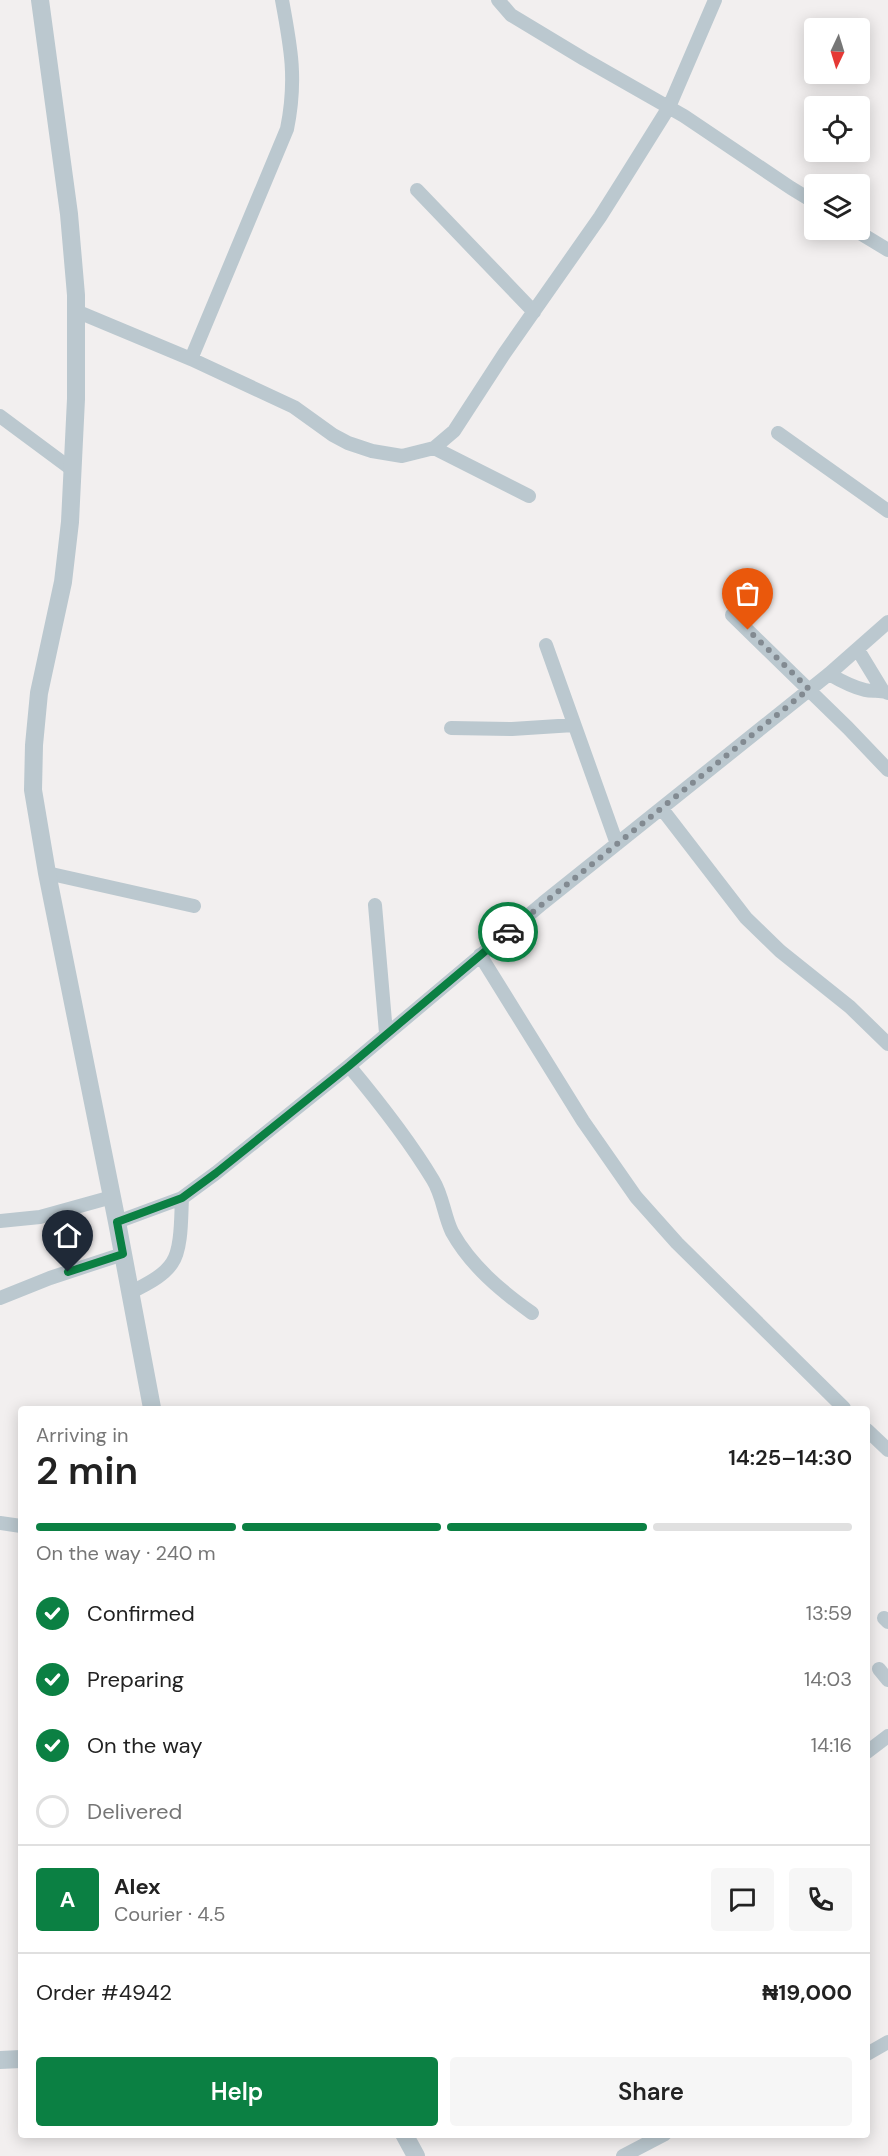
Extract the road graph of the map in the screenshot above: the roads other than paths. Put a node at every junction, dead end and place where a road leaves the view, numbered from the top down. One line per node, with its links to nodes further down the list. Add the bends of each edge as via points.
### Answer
1 (40, 0): 10 (street, via 69,213)
2 (282, 0): 12 (street, via 293,77 287,129)
3 (498, 0): 5 (street, via 511,15)
4 (715, 0): 5 (street)
5 (669, 107): 7 (street); 11 (street)
6 (417, 190): 11 (street)
7 (804, 197)
8 (870, 239): 9 (street)
9 (888, 250)
10 (76, 311): 12 (street); 16 (street)
11 (534, 312): 15 (street, via 454,431)
12 (191, 359): 15 (street, via 294,407 348,444 402,456)
13 (0, 416): 16 (street)
14 (778, 434): 18 (street)
15 (434, 448): 17 (street)
16 (74, 471): 31 (street, via 63,582 39,693 34,745 33,790)
17 (529, 496)
18 (888, 512)
19 (732, 615): 24 (street)
20 (888, 622): 22 (street)
21 (546, 645): 26 (street)
22 (858, 650): 23 (street); 25 (street)
23 (829, 674): 24 (street); 25 (street, via 850,686)
24 (809, 689): 28 (street); 29 (street)
25 (886, 692)
26 (574, 725): 27 (street); 30 (street)
27 (451, 728)
28 (888, 770)
29 (662, 809): 30 (street); 36 (street, via 746,918)
30 (617, 844): 34 (street)
31 (47, 873): 33 (street); 38 (street)
32 (375, 905): 35 (street)
33 (194, 906)
34 (480, 955): 35 (street); 47 (street, via 583,1121 636,1197 676,1244)
35 (386, 1033): 37 (street)
36 (888, 1044)
37 (349, 1066): 39 (street); 45 (street, via 435,1182 451,1231 465,1251 506,1295)
38 (112, 1197): 40 (street, via 40,1217); 41 (street)
39 (182, 1198): 41 (street); 43 (street, via 174,1262)
40 (0, 1221)
41 (117, 1222): 42 (street)
42 (123, 1254): 43 (street); 44 (street)
43 (130, 1293): 46 (street)
44 (0, 1298)
45 (532, 1313)
46 (152, 1406)
47 (842, 1406)
48 (870, 1433): 49 (street)
49 (887, 1447)
50 (0, 1523): 51 (street)
51 (18, 1526)
52 (888, 1736): 53 (street)
53 (870, 1750)
54 (888, 2042): 55 (street)
55 (870, 2052)
56 (18, 2059): 57 (street)
57 (0, 2060)
58 (406, 2138): 60 (street)
59 (657, 2138): 61 (street)
60 (416, 2156)
61 (623, 2156)

